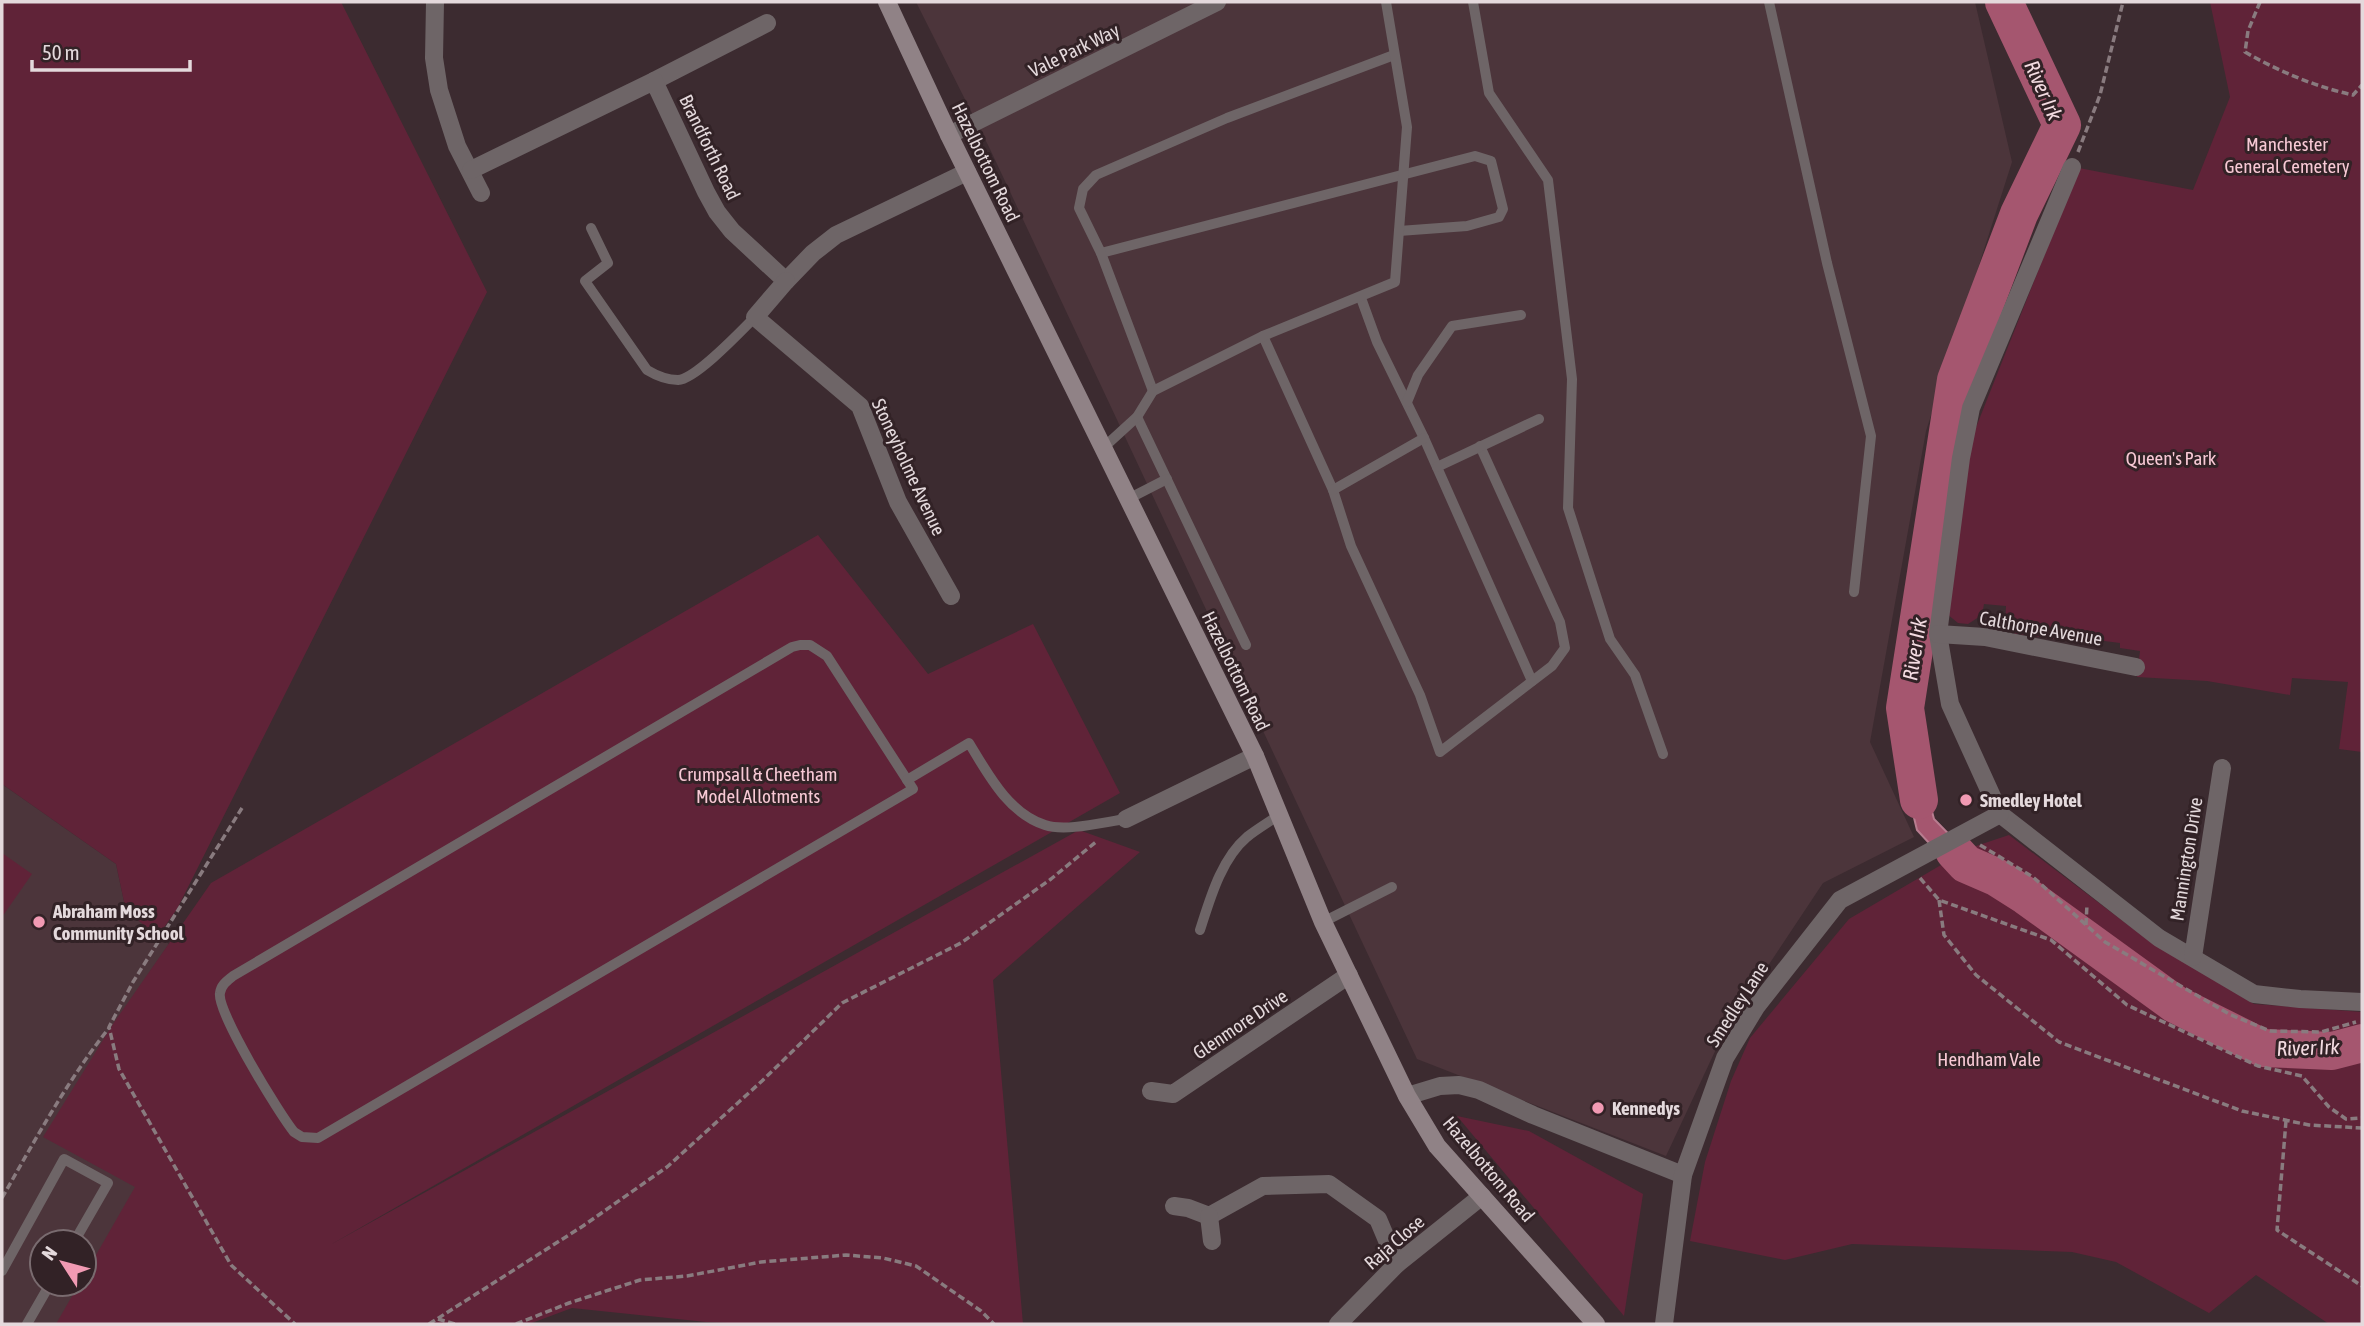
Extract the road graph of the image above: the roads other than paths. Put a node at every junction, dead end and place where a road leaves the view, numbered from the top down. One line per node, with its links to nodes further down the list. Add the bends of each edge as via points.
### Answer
1 (435, 2): 12 (street, via 434,58 439,90 457,146)
2 (887, 2): 10 (street, Hazelbottom Road)
3 (1217, 2): 10 (street, Vale Park Way)
4 (1386, 2): 8 (lane)
5 (1473, 2): 41 (lane, via 1489,93 1548,180 1572,379 1568,508 1610,639 1635,675)
6 (1769, 2): 35 (lane, via 1871,436)
7 (767, 23): 9 (street)
8 (1394, 55): 14 (lane, via 1407,127); 18 (lane, via 1227,118 1096,176 1083,189 1079,208)
9 (654, 81): 12 (street, Brandforth Road); 19 (street, Brandforth Road, via 717,212)
10 (949, 135): 13 (street, Hazelbottom Road)
11 (2072, 167): 37 (street, via 1971,408)
12 (471, 170): 15 (street)
13 (967, 172): 19 (street, via 836,234); 30 (street, Hazelbottom Road)
14 (1403, 173): 17 (lane); 17 (lane, via 1484,157 1491,161 1503,209 1499,217 1478,224); 18 (lane)
15 (481, 193)
16 (591, 228): 22 (lane, via 608,263 585,281 647,370 661,378 681,380 695,374)
17 (1399, 232): 20 (lane, via 1395,282)
18 (1101, 253): 24 (lane)
19 (786, 281): 22 (street)
20 (1361, 298): 23 (lane); 25 (lane)
21 (1521, 315): 25 (lane, via 1452,326 1418,375)
22 (755, 317): 36 (street, Stoneyholme Avenue, via 860,406 898,502)
23 (1263, 336): 24 (lane); 33 (lane)
24 (1153, 391): 26 (lane)
25 (1407, 402): 28 (lane)
26 (1137, 417): 30 (lane); 32 (lane)
27 (1539, 419): 29 (lane)
28 (1424, 438): 31 (lane); 33 (lane)
29 (1480, 446): 31 (lane); 40 (lane, via 1560,622 1565,648 1552,666)
30 (1103, 448): 34 (street, Hazelbottom Road)
31 (1437, 467): 40 (lane)
32 (1167, 479): 34 (lane); 38 (lane)
33 (1332, 490): 40 (lane, via 1351,546 1420,695 1440,752)
34 (1128, 499): 42 (street, Hazelbottom Road)
35 (1854, 592)
36 (951, 596)
37 (1938, 634): 39 (street, Calthorpe Avenue, via 1985,637); 45 (street, via 1951,704)
38 (1246, 645)
39 (2136, 667)
40 (1532, 681)
41 (1663, 754)
42 (1255, 756): 46 (street, Hazelbottom Road); 47 (street)
43 (2222, 768): 51 (street, Mannington Drive)
44 (907, 780): 44 (lane, via 913,789 318,1138 302,1137 289,1126 225,1017 219,993 233,976 792,647 810,645 827,656); 47 (lane, via 969,743 1000,792 1046,826)
45 (2000, 814): 51 (street, via 2159,938); 56 (street, Smedley Lane, via 1840,900 1756,1007 1725,1058)
46 (1279, 815): 49 (street, Hazelbottom Road); 50 (lane, via 1245,839 1231,858)
47 (1126, 819)
48 (1392, 887): 49 (lane)
49 (1324, 922): 52 (street, Hazelbottom Road)
50 (1200, 930)
51 (2193, 957): 53 (street, via 2255,994)
52 (1349, 975): 54 (street, Glenmore Drive, via 1173,1094); 55 (street, Hazelbottom Road)
53 (2362, 1002)
54 (1151, 1091)
55 (1407, 1096): 56 (street, via 1440,1086 1479,1090); 57 (street, Hazelbottom Road, via 1437,1146)
56 (1683, 1175): 68 (street, Smedley Lane)
57 (1482, 1196): 62 (street, Raja Close); 67 (street, Hazelbottom Road)
58 (1174, 1206): 59 (street)
59 (1209, 1216): 61 (street); 62 (street, via 1263,1186 1329,1184 1378,1219)
60 (82, 1228): 63 (lane, via 108,1183 64,1159)
61 (1212, 1241)
62 (1397, 1264): 66 (street, Raja Close)
63 (2, 1271)
64 (42, 1298): 65 (lane)
65 (27, 1324)
66 (1338, 1324)
67 (1596, 1324)
68 (1664, 1324)

